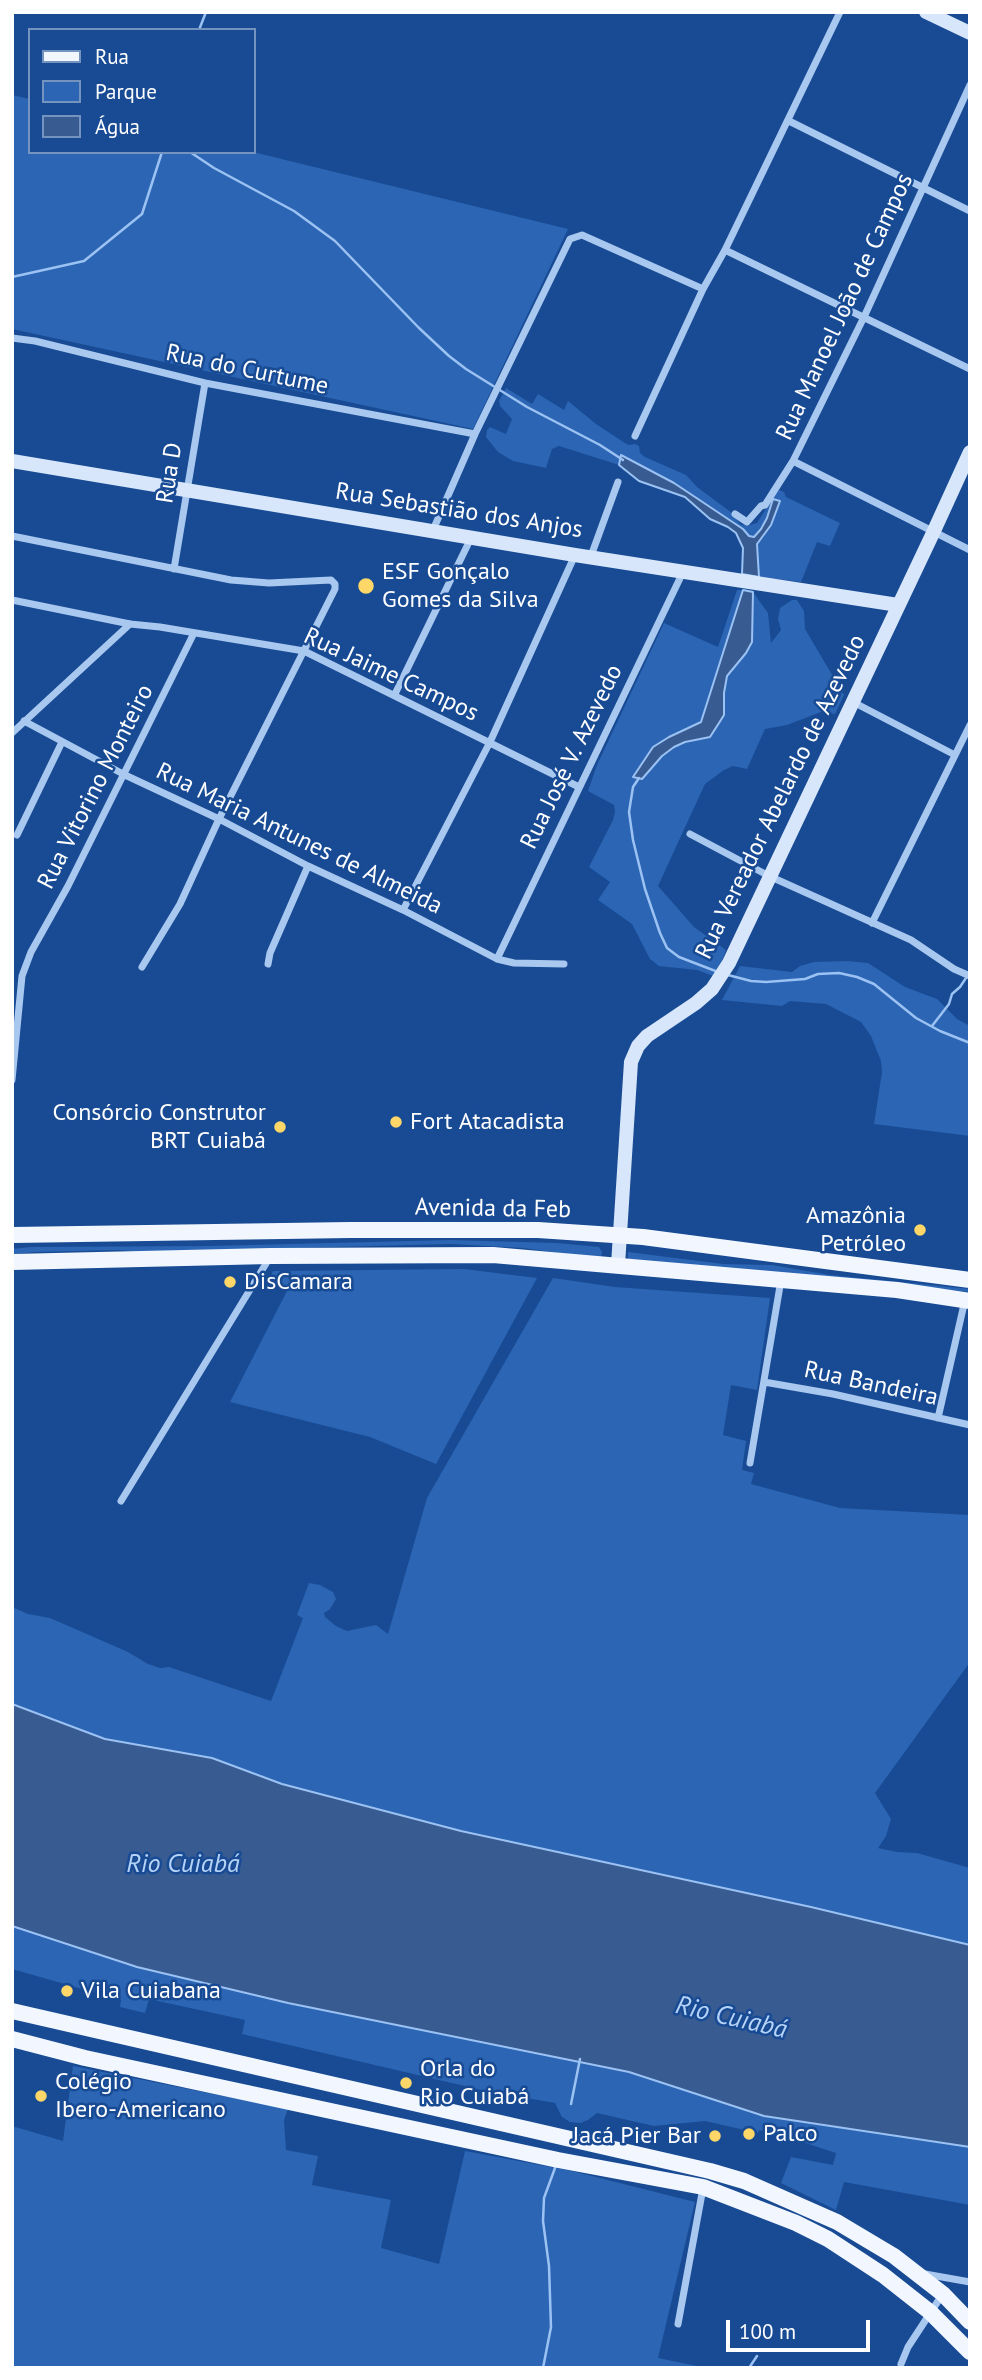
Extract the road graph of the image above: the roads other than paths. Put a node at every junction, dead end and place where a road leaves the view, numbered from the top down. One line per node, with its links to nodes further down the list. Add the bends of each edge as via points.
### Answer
1 (840, 12): 5 (street)
2 (926, 12): 3 (street)
3 (970, 33)
4 (970, 85): 6 (street, Rua Manoel João de Campos)
5 (789, 121): 6 (street); 8 (street)
6 (922, 188): 7 (street); 10 (street, Rua Manoel João de Campos)
7 (970, 211)
8 (725, 250): 9 (street); 10 (street)
9 (702, 289): 14 (street, via 582,234 574,236); 15 (street)
10 (864, 317): 12 (street); 18 (street, Rua Manoel João de Campos)
11 (12, 338): 13 (street, Rua do Curtume)
12 (970, 369)
13 (205, 383): 14 (street, Rua do Curtume); 20 (street, Rua D)
14 (475, 434): 22 (street)
15 (635, 436)
16 (970, 452): 23 (street, Rua Vereador Abelardo de Azevedo)
17 (12, 461): 20 (street, Rua Sebastião dos Anjos)
18 (793, 461): 21 (street, Rua Manoel João de Campos, via 765,505 747,523); 23 (street)
19 (618, 482): 28 (street)
20 (187, 490): 22 (street, Rua Sebastião dos Anjos); 29 (street, Rua D)
21 (735, 514)
22 (433, 530): 25 (street, Rua Sebastião dos Anjos)
23 (933, 533): 26 (street); 32 (street, Rua Vereador Abelardo de Azevedo)
24 (12, 536): 29 (street)
25 (471, 538): 27 (street, Rua Sebastião dos Anjos); 36 (street)
26 (970, 550)
27 (575, 555): 28 (street, Rua Sebastião dos Anjos); 42 (street)
28 (591, 556): 30 (street, Rua Sebastião dos Anjos)
29 (174, 569): 35 (street, via 269,583 331,580 335,589)
30 (683, 572): 32 (street, Rua Sebastião dos Anjos); 45 (street, Rua José V. Azevedo)
31 (12, 600): 33 (street, Rua Jaime Campos)
32 (898, 605): 37 (street, Rua Vereador Abelardo de Azevedo)
33 (130, 624): 34 (street, Rua Jaime Campos); 38 (street)
34 (194, 633): 35 (street, Rua Jaime Campos); 44 (street, Rua Vitorino Monteiro)
35 (304, 651): 36 (street, Rua Jaime Campos); 46 (street)
36 (395, 694): 42 (street, Rua Jaime Campos)
37 (853, 702): 43 (street); 50 (street, Rua Vereador Abelardo de Azevedo)
38 (24, 721): 40 (street); 41 (street, Rua Maria Antunes de Almeida)
39 (970, 725): 43 (street)
40 (12, 733)
41 (62, 742): 44 (street, Rua Maria Antunes de Almeida); 48 (street)
42 (491, 742): 45 (street, Rua Jaime Campos); 51 (street)
43 (955, 755): 52 (street)
44 (125, 775): 46 (street, Rua Maria Antunes de Almeida); 58 (street, Rua Vitorino Monteiro, via 28,960 20,989)
45 (579, 787): 53 (street, Rua José V. Azevedo)
46 (219, 819): 49 (street, Rua Maria Antunes de Almeida); 56 (street, via 180,904)
47 (690, 834): 50 (street)
48 (17, 835)
49 (308, 866): 51 (street, Rua Maria Antunes de Almeida); 54 (street)
50 (769, 876): 52 (street); 60 (street, Rua Vereador Abelardo de Azevedo, via 718,982 647,1035 631,1062)
51 (403, 910): 53 (street, Rua Maria Antunes de Almeida)
52 (872, 923): 57 (street, via 911,940)
53 (497, 960): 55 (street, Rua Maria Antunes de Almeida)
54 (268, 964)
55 (564, 964)
56 (142, 967)
57 (966, 974)
58 (12, 1080)
59 (12, 1235): 60 (main road, Avenida da Feb, via 538,1230)
60 (621, 1235): 63 (street, Rua Vereador Abelardo de Azevedo); 65 (main road, Avenida da Feb)
61 (271, 1256): 62 (main road, Avenida da Feb); 63 (main road, Avenida da Feb, via 453,1255 604,1274); 71 (street)
62 (12, 1262)
63 (618, 1265): 64 (main road)
64 (781, 1280): 66 (main road); 67 (street)
65 (970, 1280)
66 (967, 1301): 68 (street)
67 (764, 1382): 68 (street, Rua Bandeira); 70 (street)
68 (938, 1418): 69 (street, Rua Bandeira)
69 (970, 1425)
70 (750, 1462)
71 (121, 1501)
72 (12, 2011): 74 (main road)
73 (12, 2039): 75 (main road)
74 (185, 2052): 75 (main road); 76 (main road)
75 (181, 2079): 77 (main road)
76 (710, 2171): 77 (street); 78 (main road, via 837,2222)
77 (703, 2187): 81 (main road, via 828,2239); 83 (street)
78 (917, 2273): 79 (street); 80 (main road)
79 (970, 2281)
80 (943, 2294): 81 (street); 82 (main road)
81 (930, 2312): 84 (main road); 85 (street)
82 (970, 2322)
83 (678, 2324)
84 (970, 2352)
85 (899, 2366)

